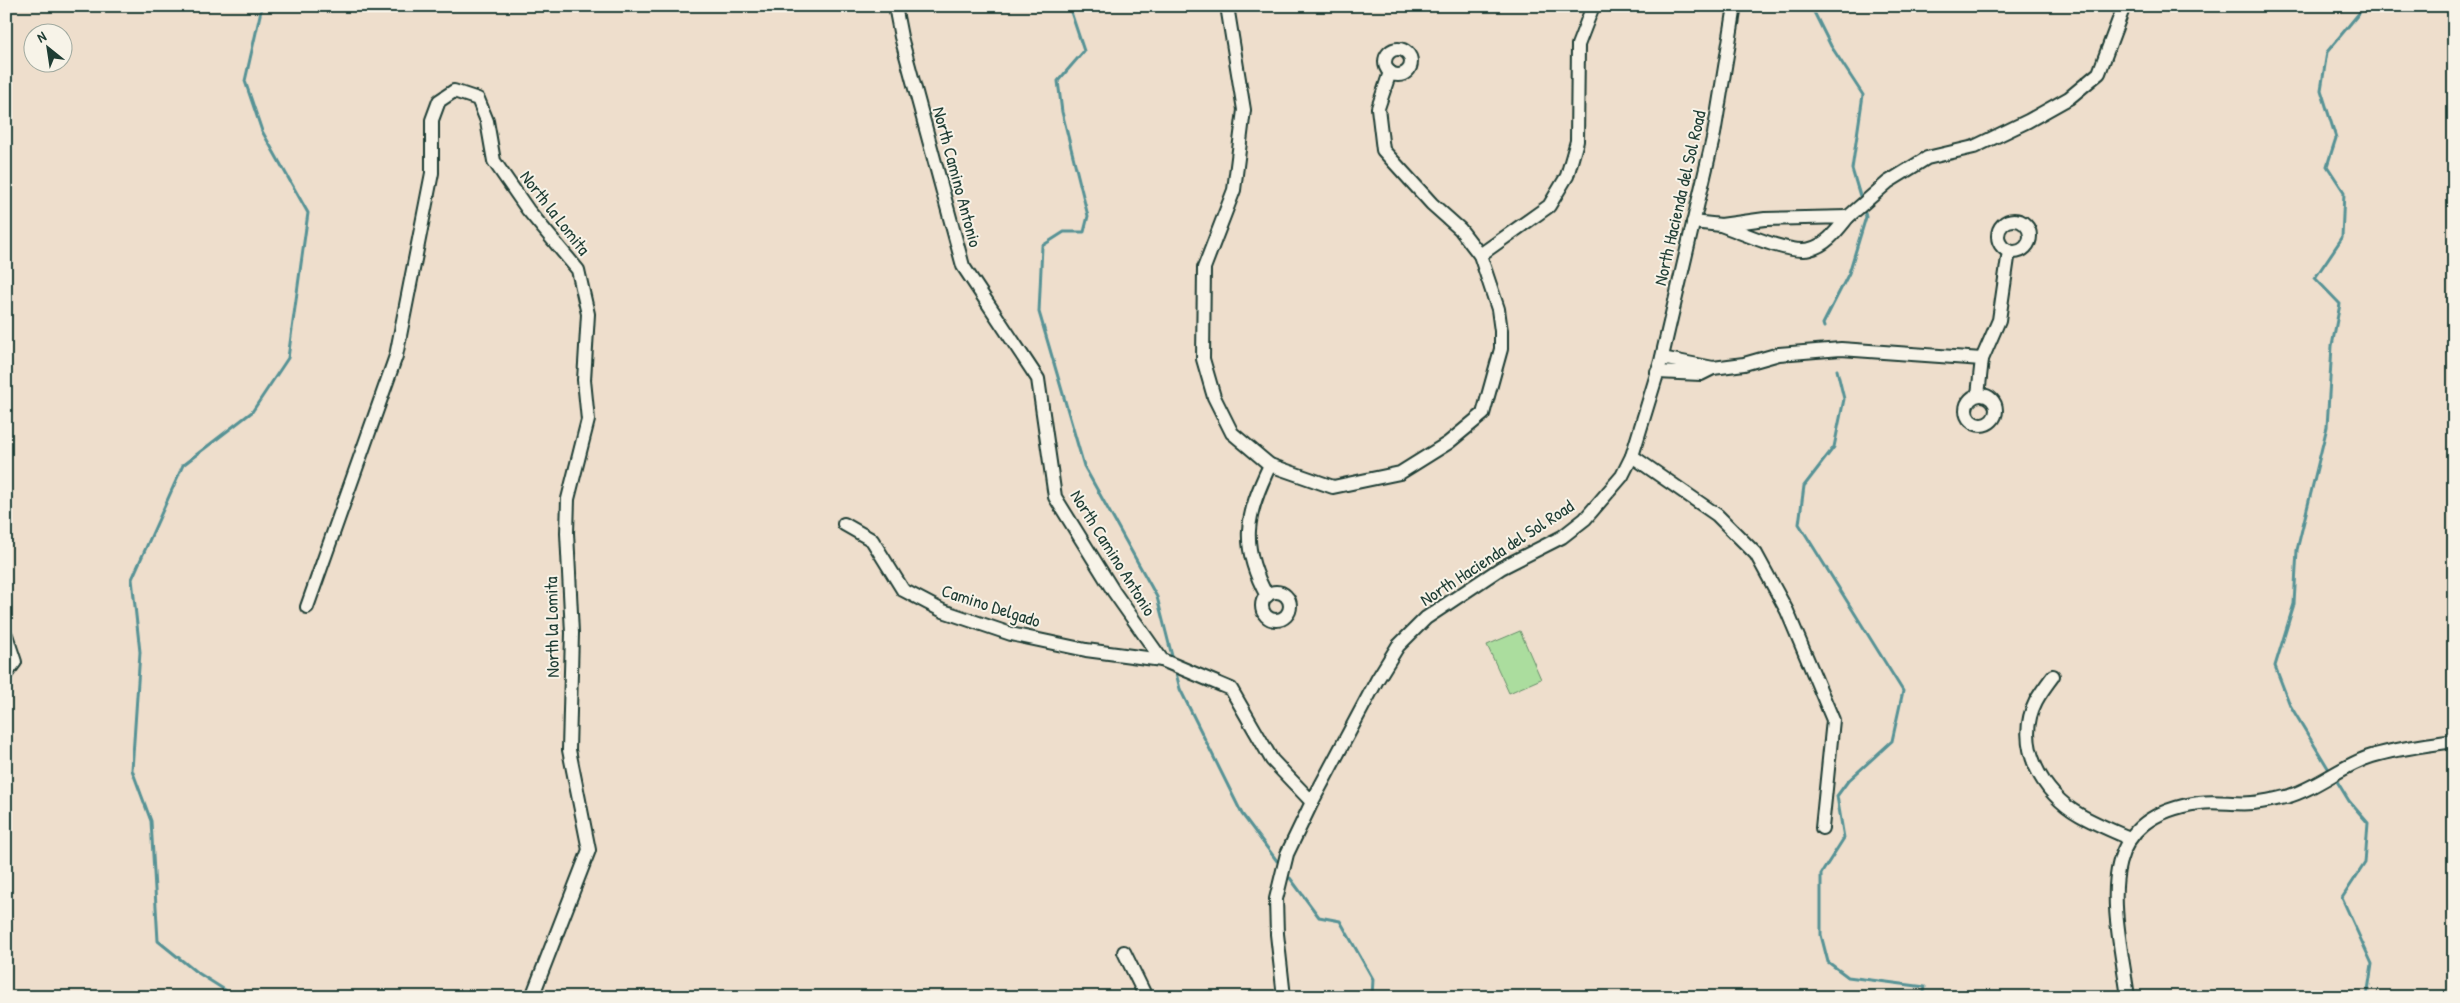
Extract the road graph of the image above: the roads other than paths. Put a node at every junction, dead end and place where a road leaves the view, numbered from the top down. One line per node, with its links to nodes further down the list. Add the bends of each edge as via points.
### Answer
1 (895, 6): 23 (street, North Camino Antonio, via 963,266 1038,380 1055,497 1114,592)
2 (1227, 6): 18 (street, via 1244,110 1234,190 1204,268 1203,360 1214,397 1232,433)
3 (1593, 6): 11 (street, via 1578,44 1577,141 1567,176 1549,206)
4 (1735, 6): 8 (street, North Hacienda del Sol Road, via 1716,125)
5 (2124, 6): 7 (street, via 2099,73 2069,98 1974,147 1927,158 1888,182)
6 (1390, 72): 11 (street, via 1378,108 1383,150 1432,204 1460,229)
7 (1848, 217): 9 (street, via 1765,219); 9 (street, via 1830,238 1809,250 1773,245)
8 (1693, 222): 9 (street); 12 (street, North Hacienda del Sol Road)
9 (1721, 225)
10 (2009, 252): 13 (street, via 1999,320)
11 (1480, 255): 18 (street, via 1496,299 1501,331 1501,349 1483,414 1448,443 1400,472 1333,487)
12 (1662, 358): 14 (street); 15 (street, North Hacienda del Sol Road)
13 (1982, 359): 14 (street, via 1841,350 1779,354 1744,364); 16 (street)
14 (1713, 368): 15 (street, via 1701,374)
15 (1658, 372): 17 (street, North Hacienda del Sol Road)
16 (1978, 395)
17 (1632, 456): 27 (street, North Hacienda del Sol Road, via 1622,476 1585,519 1562,537 1501,568 1426,618 1398,646); 28 (street, via 1717,516 1756,554 1787,611 1833,720)
18 (1270, 465): 20 (street, via 1255,496 1248,537 1257,577)
19 (844, 524): 23 (street, Camino Delgado, via 872,540 902,590 943,612 1011,634 1086,650)
20 (1267, 596)
21 (307, 607): 31 (street, North la Lomita, via 396,356 432,173 432,120 439,101 454,91 478,99 487,120 494,161 528,210 578,270 588,314 584,380 588,420 568,499 567,534 572,633 569,750 589,850)
22 (6, 635): 24 (street, via 15,662)
23 (1162, 660): 27 (street, via 1231,689 1272,760)
24 (6, 674)
25 (2053, 676): 29 (street, via 2035,702 2031,714 2030,751 2036,768 2051,791 2079,815)
26 (2454, 740): 29 (street, via 2371,756 2288,796 2252,803 2202,802 2171,808 2143,823)
27 (1312, 802): 33 (street, North Hacienda del Sol Road, via 1287,854 1276,899)
28 (1822, 828)
29 (2129, 838): 34 (street, via 2118,864 2116,905)
30 (1124, 952): 32 (street)
31 (532, 997)
32 (1146, 997)
33 (1284, 997)
34 (2128, 997)

